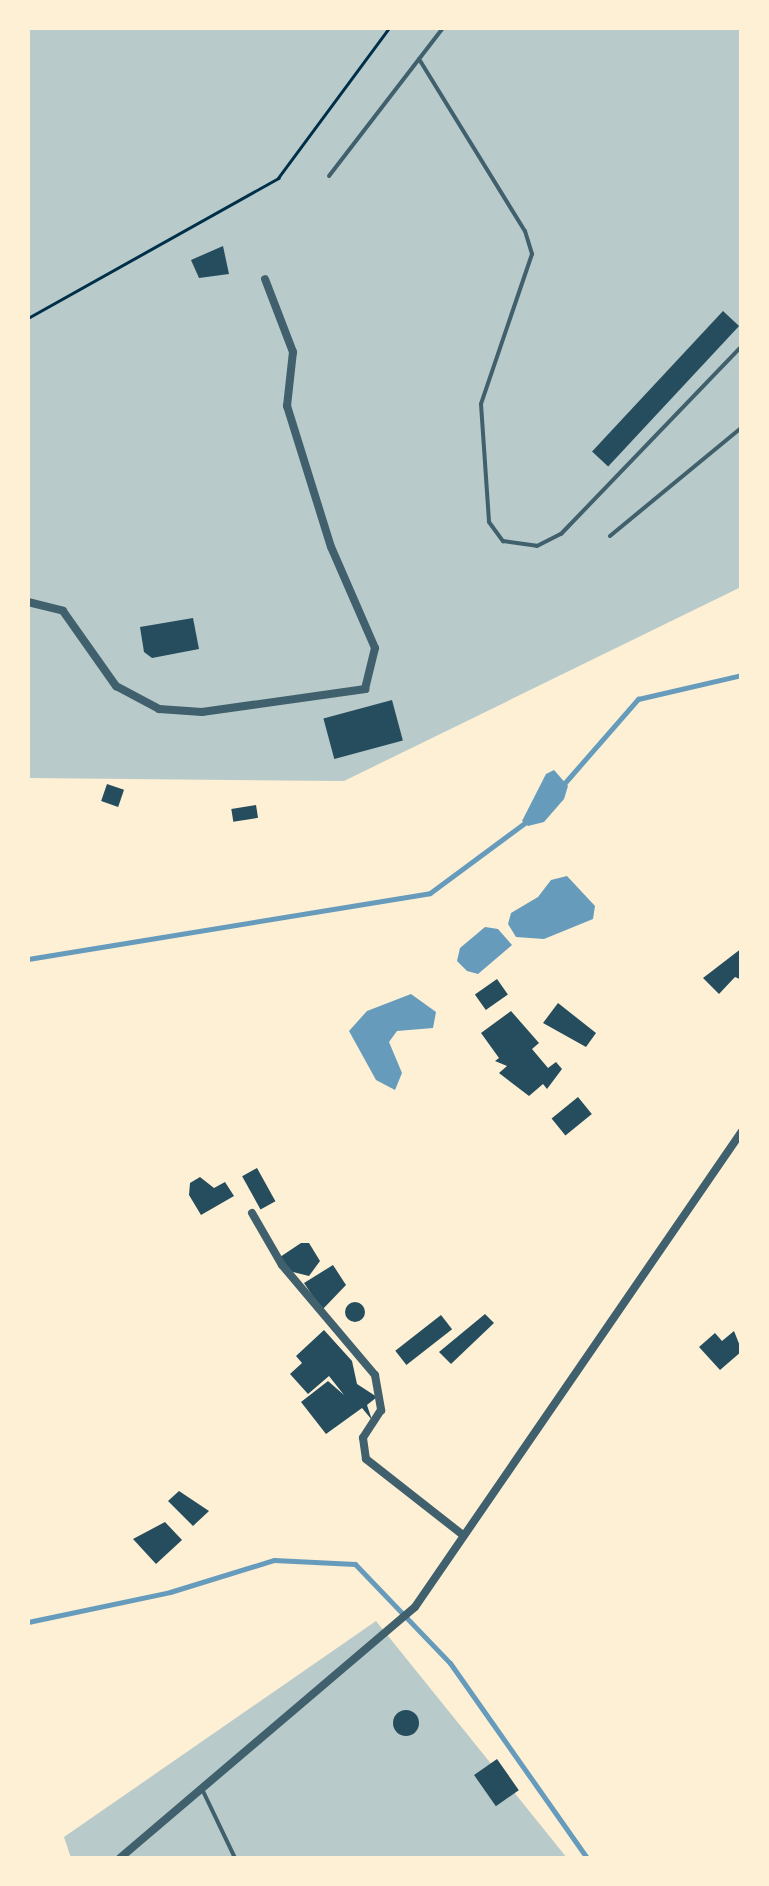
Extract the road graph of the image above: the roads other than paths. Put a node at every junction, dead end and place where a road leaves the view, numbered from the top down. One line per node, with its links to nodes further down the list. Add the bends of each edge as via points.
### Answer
1 (443, 28): 2 (lane)
2 (419, 59): 3 (lane); 5 (lane, via 525,230 532,254 481,404 489,522 503,542 536,546 561,534)
3 (328, 176)
4 (264, 279): 8 (street, via 293,352 287,406 331,547 376,648 366,689 202,712 159,709 116,686 63,610)
5 (742, 346)
6 (742, 426): 7 (lane)
7 (610, 536)
8 (28, 602)
9 (742, 1131): 11 (street)
10 (252, 1214): 11 (street, via 282,1265 375,1375 381,1410 362,1438 366,1460)
11 (463, 1535): 12 (street, via 415,1607)
12 (202, 1790): 13 (street); 14 (lane)
13 (120, 1858)
14 (235, 1858)

